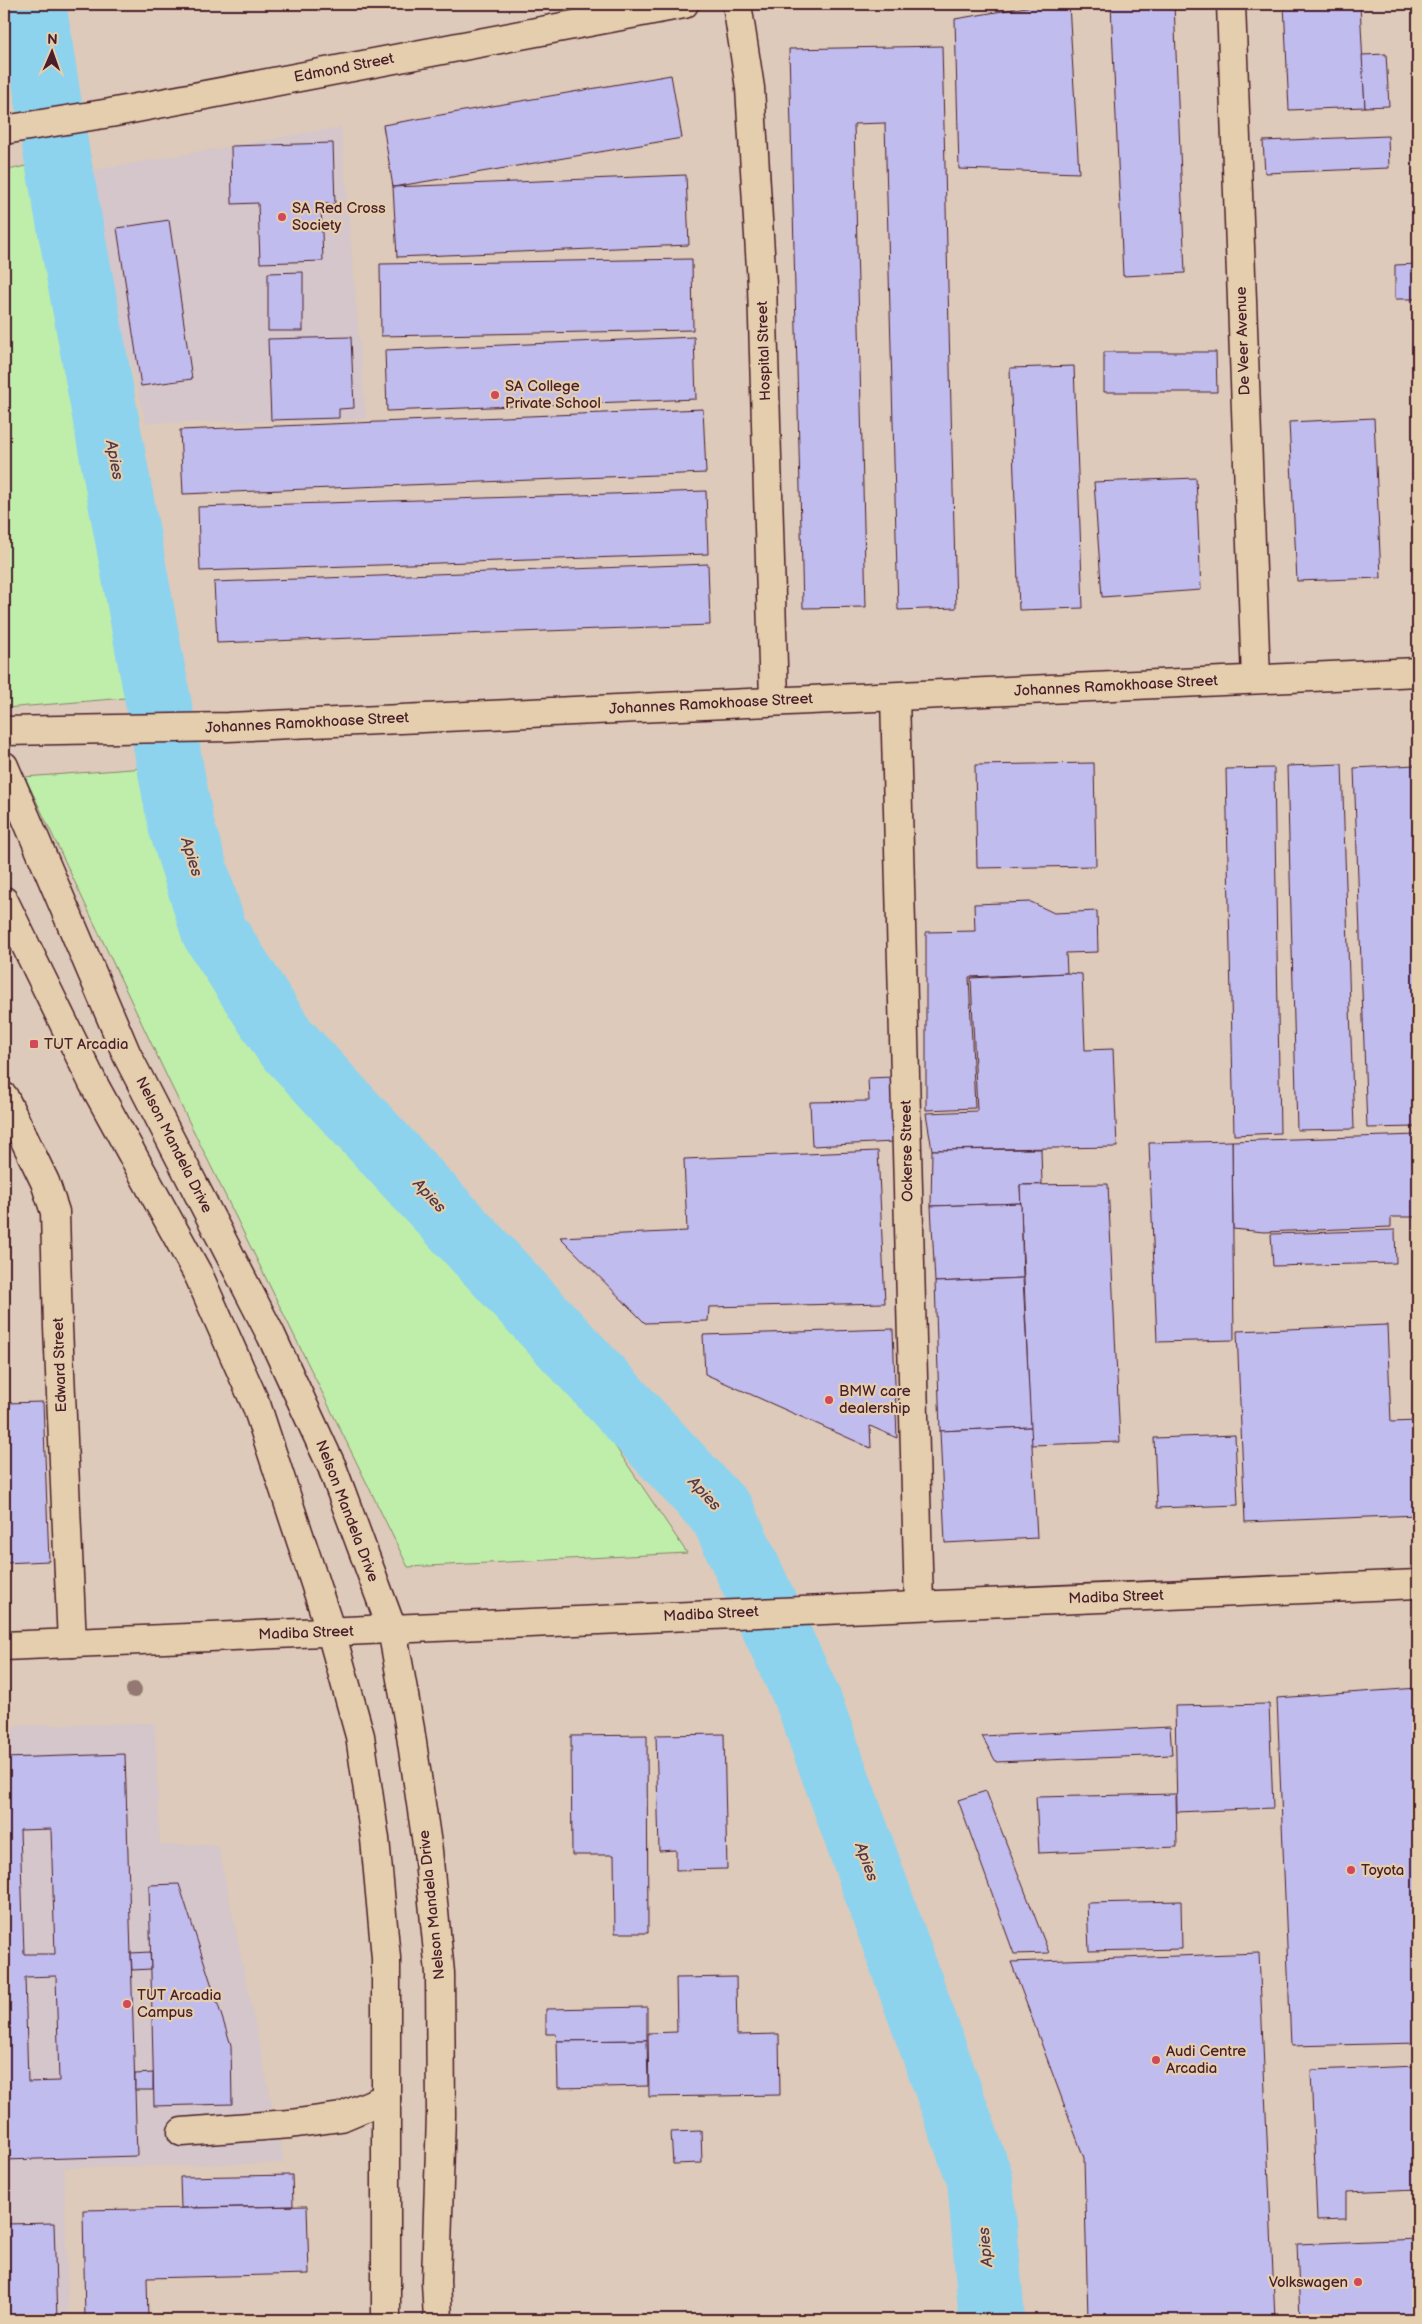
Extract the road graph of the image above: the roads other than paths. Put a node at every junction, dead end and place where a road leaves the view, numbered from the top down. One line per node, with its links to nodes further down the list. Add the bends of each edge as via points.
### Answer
1 (684, 4): 4 (main road, Edmond Street)
2 (737, 4): 8 (main road, Hospital Street, via 750,88 762,284)
3 (1231, 4): 6 (main road, De Veer Avenue)
4 (12, 129)
5 (1418, 672): 6 (main road, Johannes Ramokhoase Street)
6 (1256, 679): 7 (main road, Johannes Ramokhoase Street)
7 (895, 697): 8 (main road, Johannes Ramokhoase Street); 14 (main road, Ockerse Street)
8 (774, 700): 9 (main road, Johannes Ramokhoase Street, via 228,727)
9 (4, 731)
10 (4, 766): 15 (main road, Nelson Mandela Drive, via 127,1055 271,1335 332,1467)
11 (4, 901): 16 (main road, via 93,1083 207,1293 257,1407)
12 (4, 1097): 17 (main road, Edward Street, via 45,1182 55,1212)
13 (1418, 1584): 14 (main road, Madiba Street)
14 (919, 1605): 15 (main road, Madiba Street)
15 (392, 1630): 16 (main road, Madiba Street); 22 (main road, Nelson Mandela Drive, via 428,1851 440,1973 442,2114 436,2281)
16 (331, 1632): 17 (main road, Madiba Street); 19 (main road, via 360,1736 375,1839 386,1958)
17 (72, 1643): 18 (main road, Madiba Street)
18 (4, 1646)
19 (386, 2098): 20 (main road, via 342,2117); 21 (main road)
20 (182, 2132)
21 (386, 2320)
22 (438, 2320)

